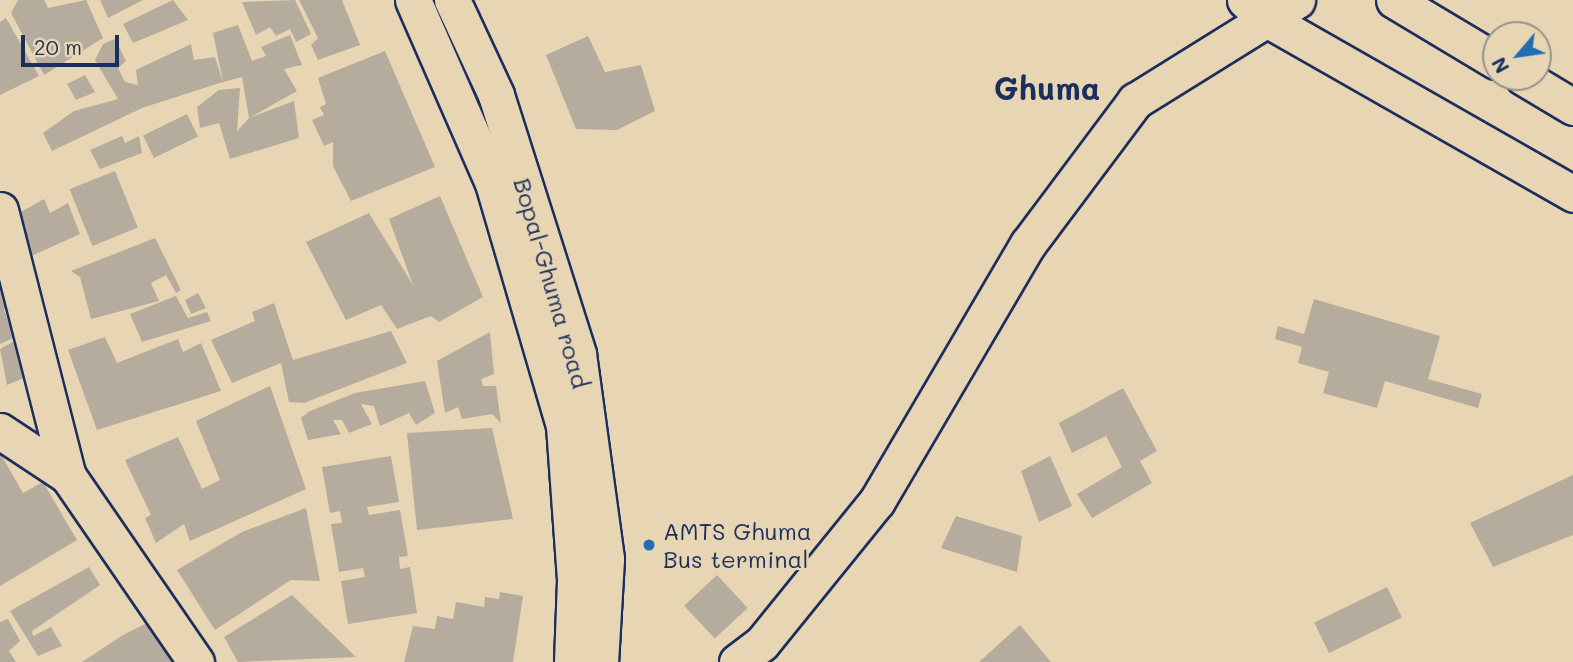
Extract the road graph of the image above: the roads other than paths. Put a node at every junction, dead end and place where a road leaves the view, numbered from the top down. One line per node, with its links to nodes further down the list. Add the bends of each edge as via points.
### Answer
1 (413, 0): 11 (street, via 493,183)
2 (453, 0): 11 (street, Bopal-Ghuma road, via 496,95 578,354)
3 (1297, 0): 5 (street)
4 (1394, 0): 6 (street)
5 (1255, 9): 9 (street); 17 (street, via 1135,101 1028,244 877,500 779,625)
6 (1482, 53)
7 (1546, 91): 8 (street)
8 (1573, 107)
9 (1573, 194)
10 (0, 210): 13 (street)
11 (577, 424): 15 (street); 16 (street, Bopal-Ghuma road, via 606,559)
12 (0, 431): 13 (street)
13 (68, 476): 14 (street)
14 (196, 662)
15 (572, 662)
16 (600, 662)
17 (737, 662)

